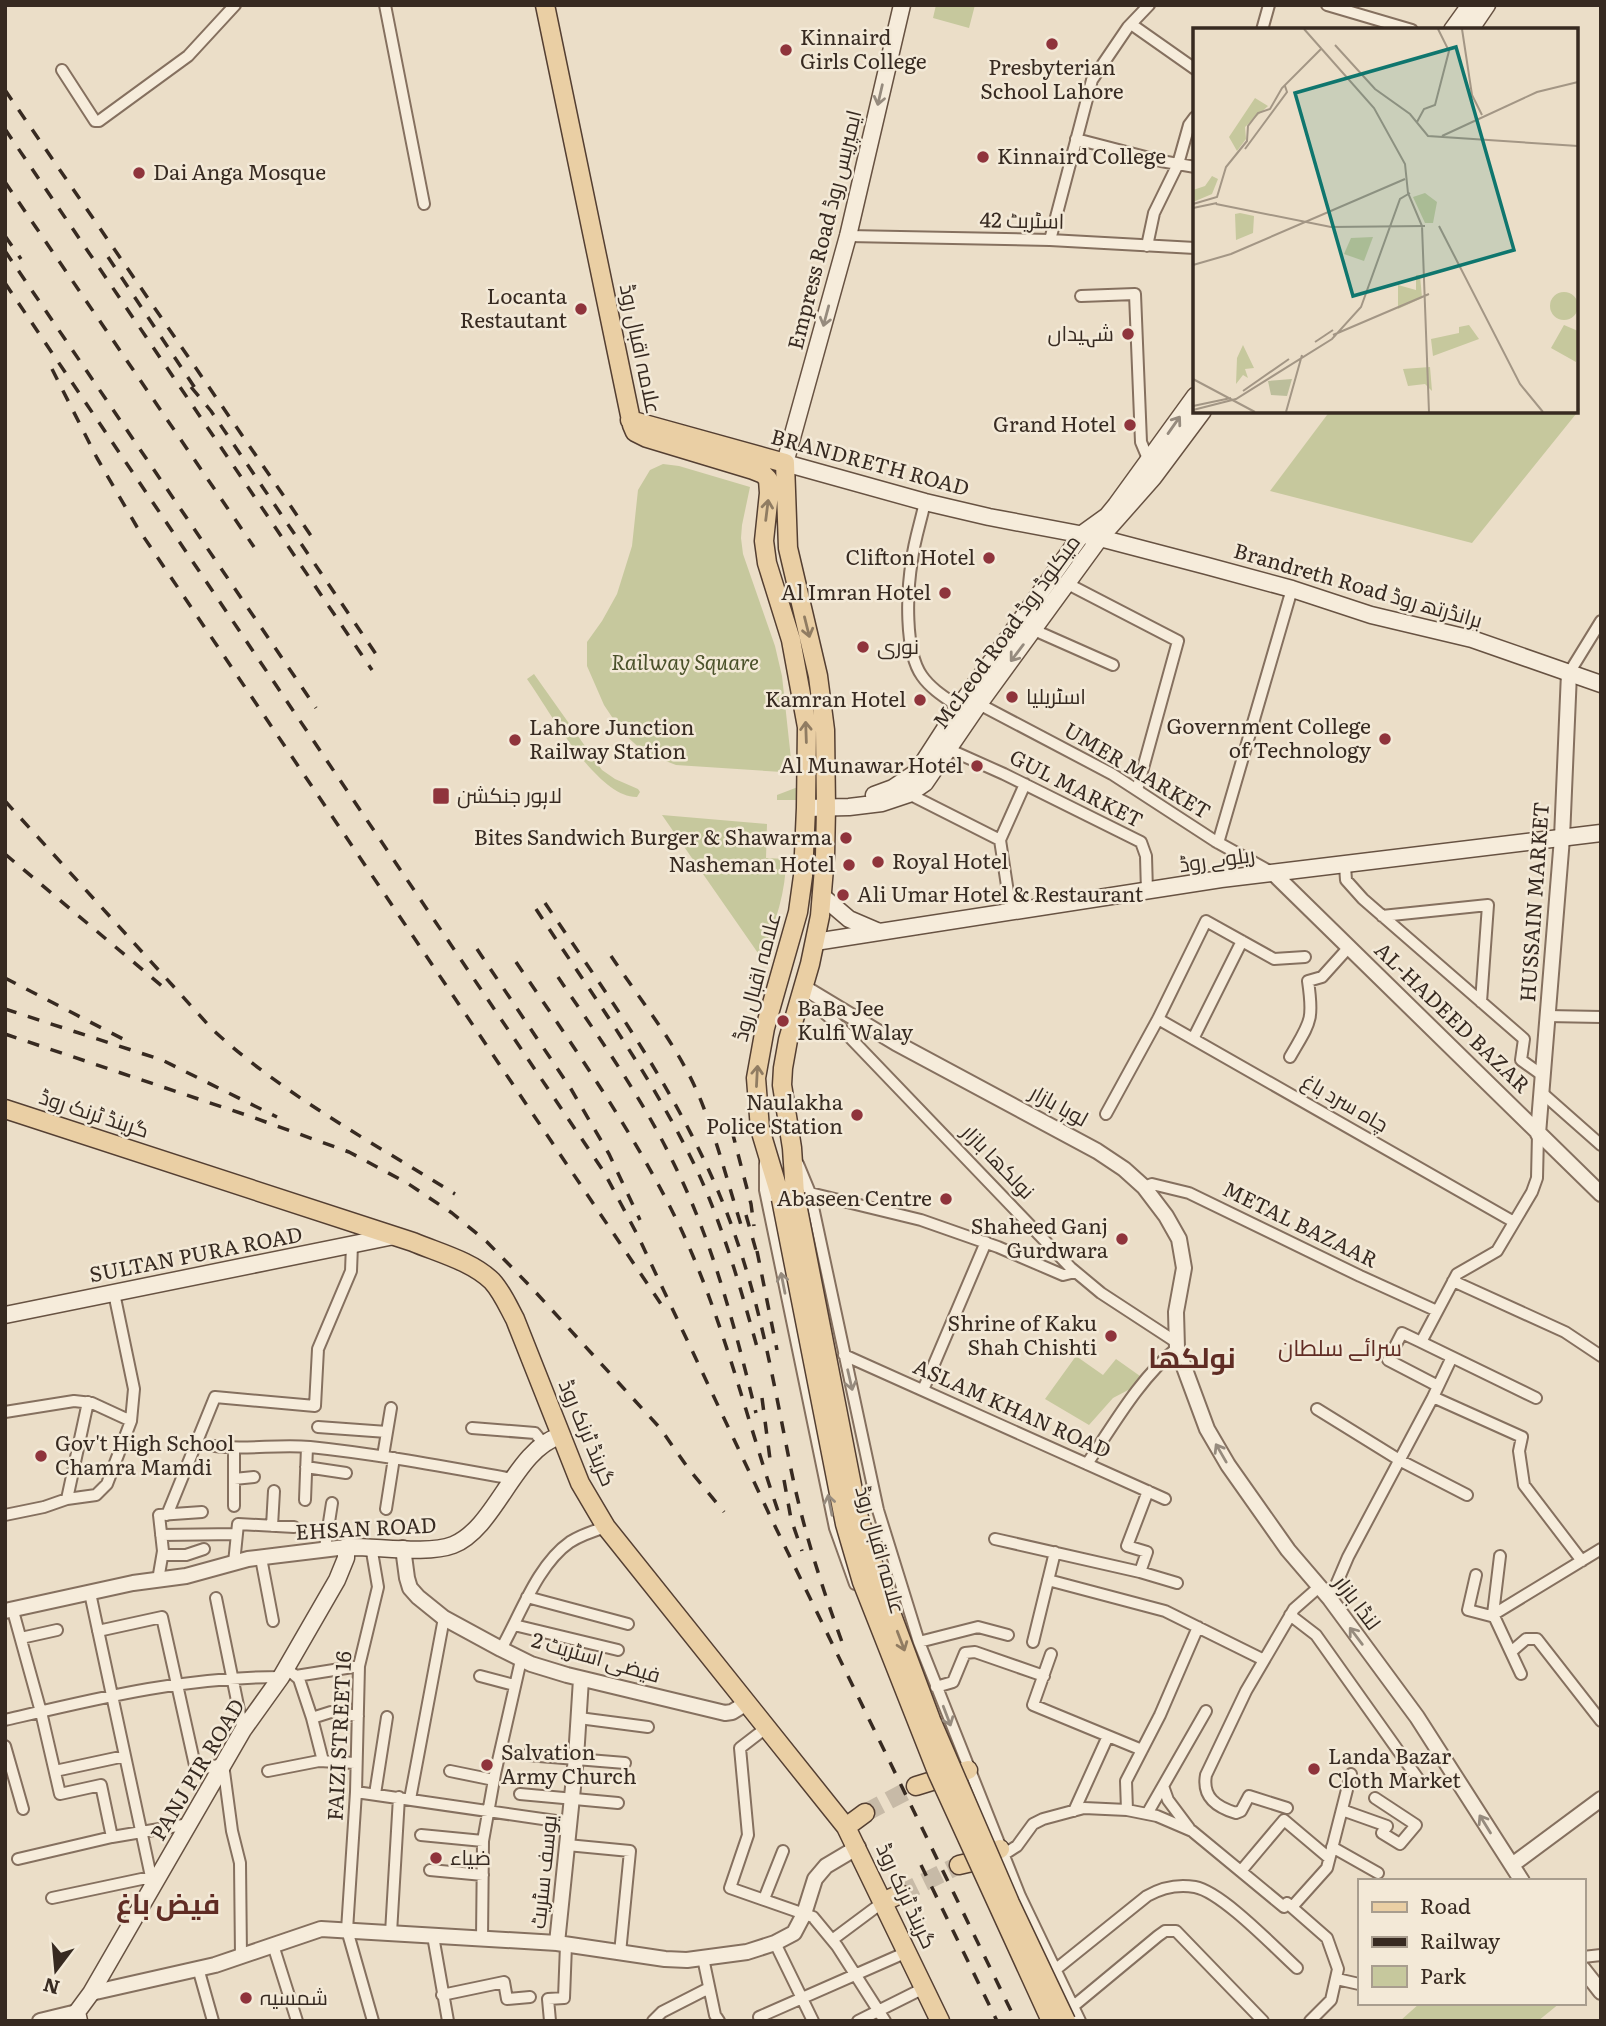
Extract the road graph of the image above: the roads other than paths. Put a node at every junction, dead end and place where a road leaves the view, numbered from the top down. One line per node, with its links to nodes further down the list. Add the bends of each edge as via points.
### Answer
1 (235, 5): 16 (street, via 188,56 97,121)
2 (385, 5): 21 (street)
3 (545, 5): 29 (main road, علامہ اقبال روڈ)
4 (902, 5): 22 (main road, Empress Road ایمپریس روڈ, one-way to 22)
5 (1149, 5): 10 (street)
6 (1269, 5): 11 (street)
7 (1327, 5): 12 (street)
8 (1470, 5): 13 (main road)
9 (1487, 5): 14 (main road)
10 (1131, 24): 15 (street); 18 (street, via 1092,80)
11 (1263, 28)
12 (1405, 28)
13 (1453, 28)
14 (1471, 28)
15 (1193, 68)
16 (62, 70)
17 (1193, 120): 19 (street)
18 (1076, 139): 19 (street); 23 (street)
19 (1178, 164): 20 (street); 24 (street, via 1154,214)
20 (1193, 167)
21 (424, 204)
22 (848, 236): 23 (street, اسٹریٹ 42); 31 (main road, Empress Road ایمپریس روڈ, one-way to 31)
23 (1050, 240): 24 (street, اسٹریٹ 42)
24 (1147, 246): 25 (street, اسٹریٹ 42)
25 (1193, 248)
26 (1081, 296): 30 (street, via 1135,295 1141,442)
27 (1193, 399): 30 (main road, McLeod Road میکلوڈ روڈ, one-way to 27)
28 (1202, 413): 34 (main road, McLeod Road میکلوڈ روڈ)
29 (630, 420): 31 (main road, BRANDRETH ROAD); 48 (main road, علامہ اقبال روڈ, one-way to 29, via 807,727 791,640 764,541 768,479 753,470 647,438 635,432)
30 (1149, 461): 33 (main road, McLeod Road میکلوڈ روڈ, via 1107,516)
31 (785, 463): 32 (main road, BRANDRETH ROAD); 49 (main road, علامہ اقبال روڈ, one-way to 49, via 788,548 818,676 825,730)
32 (925, 502): 33 (main road, BRANDRETH ROAD); 43 (street, via 912,559 912,651 921,674)
33 (1082, 534): 34 (main road, BRANDRETH ROAD); 43 (main road, McLeod Road میکلوڈ روڈ)
34 (1100, 538): 35 (main road, McLeod Road میکلوڈ روڈ); 36 (main road, Brandreth Road برانڈرتھ روڈ)
35 (1068, 584): 38 (main road, McLeod Road میکلوڈ روڈ); 46 (street, via 1178,641)
36 (1292, 589): 40 (main road, Brandreth Road برانڈرتھ روڈ, via 1371,615 1472,639); 53 (street)
37 (1601, 621): 40 (street)
38 (1034, 631): 39 (street); 42 (main road, McLeod Road میکلوڈ روڈ, one-way to 42)
39 (1113, 665)
40 (1569, 673): 41 (main road, Brandreth Road برانڈرتھ روڈ); 51 (street, HUSSAIN MARKET)
41 (1601, 684)
42 (979, 704): 44 (main road, McLeod Road میکلوڈ روڈ); 46 (street, UMER MARKET)
43 (959, 707): 49 (main road, McLeod Road میکلوڈ روڈ, via 909,779 875,794)
44 (948, 749): 45 (street, GUL MARKET); 47 (main road, McLeod Road میکلوڈ روڈ, via 925,783)
45 (1025, 784): 52 (street); 56 (street, GUL MARKET, via 1141,842)
46 (1137, 790): 53 (street, UMER MARKET)
47 (909, 794): 49 (main road, McLeod Road میکلوڈ روڈ, via 866,806); 52 (street)
48 (806, 803): 49 (main road, McLeod Road میکلوڈ روڈ); 77 (main road, علامہ اقبال روڈ, one-way to 48, via 757,1105 759,1052 798,912)
49 (826, 803): 57 (main road, علامہ اقبال روڈ)
50 (1601, 834): 51 (main road, ریلوے روڈ)
51 (1562, 838): 54 (main road, ریلوے روڈ); 67 (street, HUSSAIN MARKET)
52 (1000, 839): 58 (street)
53 (1218, 843): 55 (street, UMER MARKET)
54 (1345, 866): 55 (main road, ریلوے روڈ); 59 (street, via 1346,880)
55 (1273, 873): 56 (main road, ریلوے روڈ); 63 (street, AL-HADEED BAZAR)
56 (1147, 892): 58 (main road, ریلوے روڈ)
57 (822, 896): 60 (main road, via 849,919); 62 (main road, علامہ اقبال روڈ)
58 (1011, 912): 60 (main road, ریلوے روڈ)
59 (1382, 916): 66 (street); 66 (street, via 1488,905)
60 (879, 932): 62 (main road, ریلوے روڈ)
61 (1242, 941): 64 (street, via 1275,960); 69 (street, via 1206,921); 70 (street)
62 (815, 942): 65 (main road, علامہ اقبال روڈ)
63 (1349, 947): 71 (street, via 1322,977 1308,981 1311,1020); 76 (street, AL-HADEED BAZAR)
64 (1305, 957)
65 (801, 995): 79 (street, لوہا بازار, via 1097,1151); 81 (main road, علامہ اقبال روڈ, via 782,1084); 86 (street, نولکھا بازار, via 837,1024)
66 (1481, 1002): 72 (street, via 1524,1039 1521,1060)
67 (1547, 1017): 68 (street); 72 (street, HUSSAIN MARKET)
68 (1601, 1017)
69 (1158, 1018): 70 (street, چاہ سرد باغ); 75 (street)
70 (1193, 1039): 82 (street, چاہ سرد باغ)
71 (1290, 1057)
72 (1542, 1076): 73 (street, HUSSAIN MARKET)
73 (1541, 1092): 76 (street, HUSSAIN MARKET); 78 (street)
74 (5, 1109): 83 (main road, گرینڈ ٹرنک روڈ)
75 (1106, 1114)
76 (1538, 1134): 80 (street, AL-HADEED BAZAR); 82 (street, via 1537,1178)
77 (765, 1143): 81 (main road, علامہ اقبال روڈ); 220 (street, one-way to 77, via 835,1528 765,1190)
78 (1601, 1145)
79 (1144, 1187): 89 (street, METAL BAZAAR, via 1152,1184 1189,1193); 92 (street, لوہا بازار, via 1179,1239 1184,1268)
80 (1601, 1194)
81 (795, 1195): 84 (street, via 921,1220); 93 (street); 295 (main road, علامہ اقبال روڈ, one-way to 295, bridge, via 857,1511 875,1570 931,1720 1010,1903); 311 (main road, علامہ اقبال روڈ, bridge, via 845,1524 862,1582 937,1772)
82 (1514, 1222): 87 (street, via 1497,1251 1457,1274)
83 (394, 1236): 85 (main road, SULTAN PURA ROAD); 108 (main road, گرینڈ ٹرنک روڈ, via 463,1263 491,1281 502,1295 526,1343)
84 (986, 1242): 86 (street, via 1063,1275); 97 (street)
85 (352, 1245): 88 (main road, SULTAN PURA ROAD); 109 (street, via 351,1271 318,1349 315,1406 215,1397)
86 (1075, 1272): 92 (street, نولکھا بازار)
87 (1453, 1281): 89 (street); 94 (street, via 1565,1332)
88 (114, 1293): 90 (main road, SULTAN PURA ROAD); 104 (street, via 134,1389)
89 (1437, 1311): 91 (street)
90 (5, 1315)
91 (1421, 1342): 95 (street); 96 (street, via 1402,1333 1388,1360)
92 (1176, 1345): 114 (street); 155 (street, لنڈا بازار, one-way to 92, via 1287,1550 1228,1465 1207,1429)
93 (844, 1355): 97 (street, ASLAM KHAN ROAD); 172 (street, one-way to 172, via 878,1510)
94 (1601, 1356)
95 (1452, 1357): 96 (street); 99 (street)
96 (1438, 1386): 98 (street)
97 (923, 1390): 114 (street, ASLAM KHAN ROAD)
98 (1433, 1397): 113 (street); 148 (street, via 1522,1437 1519,1451 1524,1485)
99 (1536, 1398)
100 (88, 1402): 103 (street); 104 (street); 124 (street)
101 (391, 1408): 107 (street)
102 (1317, 1409): 113 (street)
103 (5, 1412)
104 (131, 1421): 124 (street, via 107,1484 96,1495)
105 (318, 1427): 107 (street)
106 (472, 1428): 108 (street, via 535,1433)
107 (387, 1432): 112 (street)
108 (551, 1439): 119 (main road, EHSAN ROAD); 134 (main road, گرینڈ ٹرنک روڈ)
109 (197, 1443): 111 (street); 131 (street)
110 (307, 1447): 111 (street); 112 (street); 115 (street)
111 (234, 1448): 118 (street)
112 (388, 1457): 119 (street); 128 (street)
113 (1401, 1461): 122 (street); 159 (street)
114 (1087, 1464): 121 (street, ASLAM KHAN ROAD)
115 (306, 1467): 116 (street); 125 (street)
116 (346, 1473)
117 (254, 1477): 118 (street)
118 (234, 1479): 127 (street)
119 (513, 1479): 141 (main road, EHSAN ROAD, via 458,1543)
120 (274, 1491): 132 (street)
121 (1148, 1491): 123 (street, ASLAM KHAN ROAD); 150 (street, via 1127,1546 1147,1552)
122 (1467, 1496)
123 (1165, 1499)
124 (67, 1500): 130 (street)
125 (305, 1500)
126 (332, 1503): 140 (street)
127 (234, 1506)
128 (386, 1509)
129 (202, 1512): 131 (street)
130 (5, 1515)
131 (167, 1515): 136 (street, via 159,1515)
132 (272, 1526): 133 (street); 135 (street, via 238,1524)
133 (294, 1527)
134 (606, 1527): 157 (street, via 568,1544); 191 (main road, گرینڈ ٹرنک روڈ)
135 (237, 1534): 136 (street); 149 (street)
136 (161, 1535): 145 (street)
137 (995, 1539): 144 (street)
138 (371, 1546): 139 (main road, EHSAN ROAD); 141 (main road, EHSAN ROAD); 180 (street, FAIZI STREET 16, via 378,1587)
139 (346, 1547): 140 (street, EHSAN ROAD); 181 (main road, PANJ PIR ROAD, via 344,1566)
140 (326, 1548): 147 (street, EHSAN ROAD)
141 (402, 1548): 163 (street, فیضی اسٹریٹ 2, via 410,1588)
142 (204, 1549): 145 (street)
143 (1601, 1549): 148 (street)
144 (1055, 1552): 150 (street); 153 (street)
145 (163, 1555): 152 (street)
146 (1500, 1556): 161 (street)
147 (261, 1558): 149 (street, EHSAN ROAD); 164 (street)
148 (1582, 1561): 161 (street)
149 (234, 1563): 152 (street, EHSAN ROAD)
150 (1140, 1572): 154 (street)
151 (1476, 1575): 161 (street, via 1468,1610)
152 (158, 1580): 156 (street, EHSAN ROAD)
153 (1048, 1580): 167 (street, via 1165,1611); 173 (street)
154 (1177, 1583)
155 (1319, 1587): 159 (street, لنڈا بازار); 162 (street)
156 (90, 1593): 160 (street, EHSAN ROAD); 169 (street)
157 (527, 1597): 165 (street); 166 (street)
158 (216, 1598): 185 (street)
159 (1330, 1599): 253 (street, لنڈا بازار, one-way to 159, via 1417,1717)
160 (9, 1611): 171 (street)
161 (1493, 1614): 176 (street)
162 (1290, 1615): 179 (street); 219 (street, via 1316,1635)
163 (444, 1618): 174 (street, فیضی اسٹریٹ 2); 226 (street)
164 (273, 1621)
165 (628, 1624)
166 (514, 1625): 174 (street); 175 (street)
167 (1198, 1627): 179 (street); 205 (street)
168 (57, 1630): 171 (street)
169 (98, 1631): 187 (street, via 162,1617); 190 (street)
170 (1008, 1635): 172 (street, via 978,1627)
171 (21, 1639): 193 (street)
172 (919, 1642): 189 (street)
173 (1033, 1642)
174 (501, 1650): 178 (street, فیضی اسٹریٹ 2)
175 (618, 1650)
176 (1511, 1652): 182 (street); 199 (street, via 1526,1639 1537,1639)
177 (1051, 1654): 184 (street)
178 (521, 1660): 186 (street, فیضی اسٹریٹ 2); 188 (street)
179 (1264, 1660): 231 (street, via 1204,1786 1217,1805 1236,1813 1249,1796)
180 (359, 1666): 181 (street); 194 (street, FAIZI STREET 16)
181 (288, 1674): 185 (street); 196 (street); 202 (main road, PANJ PIR ROAD)
182 (1521, 1674)
183 (480, 1676): 188 (street)
184 (1044, 1676): 189 (street, via 975,1652 965,1653 953,1682); 203 (street, via 1034,1705)
185 (234, 1677): 187 (street); 202 (street)
186 (581, 1679): 191 (street, فیضی اسٹریٹ 2, via 725,1713); 197 (street, یوسف سٹریٹ)
187 (177, 1684): 190 (street); 212 (street, via 196,1770)
188 (514, 1685): 218 (street)
189 (936, 1687): 213 (street, one-way to 213)
190 (112, 1694): 193 (street); 207 (street)
191 (745, 1704): 201 (main road, گرینڈ ٹرنک روڈ)
192 (1206, 1711): 221 (street)
193 (41, 1712): 198 (street); 214 (street)
194 (358, 1716): 196 (street, via 331,1712); 211 (street, FAIZI STREET 16)
195 (387, 1717): 223 (street)
196 (312, 1718): 209 (street)
197 (579, 1718): 200 (street); 208 (street, یوسف سٹریٹ)
198 (5, 1720)
199 (1601, 1721)
200 (648, 1727)
201 (766, 1728): 240 (main road, گرینڈ ٹرنک روڈ); 264 (street, via 740,1748 748,1835 730,1888)
202 (243, 1730): 212 (main road, PANJ PIR ROAD)
203 (1108, 1736): 205 (street); 235 (street)
204 (5, 1746): 230 (street)
205 (1142, 1750): 233 (street, via 1126,1781)
206 (527, 1755): 208 (street)
207 (125, 1756): 214 (street); 242 (street)
208 (576, 1758): 210 (street); 225 (street, یوسف سٹریٹ)
209 (323, 1761): 211 (street); 215 (street)
210 (625, 1762)
211 (355, 1763): 222 (street, FAIZI STREET 16)
212 (223, 1764): 239 (main road, PANJ PIR ROAD); 278 (street, via 240,1863)
213 (968, 1770): 220 (main road); 249 (street)
214 (55, 1771): 244 (street, via 60,1794 101,1785)
215 (268, 1771)
216 (450, 1771): 218 (street)
217 (1351, 1774): 234 (street)
218 (494, 1780): 232 (street)
219 (1419, 1780)
220 (925, 1783): 252 (street)
221 (1163, 1786): 237 (street); 241 (street)
222 (356, 1792): 223 (street); 268 (street, FAIZI STREET 16)
223 (375, 1794): 226 (street)
224 (520, 1794): 225 (street)
225 (572, 1797): 229 (street); 238 (street, یوسف سٹریٹ)
226 (405, 1798): 232 (street); 269 (street)
227 (1375, 1798): 234 (street, via 1416,1825 1400,1844 1382,1833 1387,1826)
228 (1601, 1799): 253 (street)
229 (618, 1803)
230 (23, 1808)
231 (1287, 1808)
232 (488, 1810): 238 (street); 245 (street)
233 (1127, 1810): 235 (street); 237 (street)
234 (1342, 1810): 250 (street)
235 (1074, 1811): 249 (street, via 1033,1824 1017,1846)
236 (864, 1813): 240 (main road)
237 (1147, 1814): 241 (street)
238 (570, 1822): 246 (street, یوسف سٹریٹ)
239 (189, 1824): 242 (street); 260 (main road, PANJ PIR ROAD)
240 (846, 1827): 247 (main road, گرینڈ ٹرنک روڈ)
241 (1191, 1830): 255 (street)
242 (141, 1832): 244 (street); 260 (street)
243 (421, 1835): 245 (street)
244 (111, 1837): 251 (street)
245 (483, 1841): 258 (street)
246 (567, 1845): 274 (street, یوسف سٹریٹ); 277 (street, via 630,1851)
247 (858, 1847): 265 (main road, گرینڈ ٹرنک روڈ); 267 (street, via 827,1866 815,1880)
248 (783, 1851): 264 (street)
249 (1002, 1852): 252 (main road); 256 (street)
250 (1331, 1852): 255 (street, via 1284,1820); 257 (street); 266 (street, via 1327,1868)
251 (18, 1859)
252 (966, 1864): 261 (street)
253 (1512, 1866): 259 (street, لنڈا بازار)
254 (430, 1870): 258 (street)
255 (1241, 1871): 266 (street, via 1284,1907 1287,1903)
256 (1010, 1873): 261 (street); 282 (street)
257 (1378, 1873)
258 (483, 1875): 271 (street)
259 (1521, 1879)
260 (152, 1881): 263 (street); 291 (main road, PANJ PIR ROAD)
261 (982, 1883): 289 (street)
262 (900, 1894): 265 (main road)
263 (52, 1898)
264 (764, 1899): 267 (street)
265 (883, 1902): 272 (street); 276 (main road, گرینڈ ٹرنک روڈ)
266 (1292, 1907): 285 (street, via 1327,1938)
267 (804, 1914): 272 (street, via 813,1917); 273 (street, via 794,1933)
268 (347, 1930): 269 (street); 275 (street, via 321,1929); 302 (street, FAIZI STREET 16)
269 (391, 1933): 270 (street)
270 (433, 1936): 271 (street); 292 (street)
271 (482, 1939): 274 (street)
272 (832, 1940): 284 (street)
273 (775, 1943): 279 (street); 293 (street)
274 (561, 1944): 277 (street); 304 (street, via 564,1998 548,1999)
275 (273, 1945): 278 (street); 301 (street)
276 (907, 1952): 284 (street); 288 (main road, گرینڈ ٹرنک روڈ)
277 (620, 1953): 279 (street)
278 (241, 1956): 280 (street)
279 (703, 1958): 287 (street)
280 (198, 1968): 291 (street); 300 (street)
281 (1297, 1968): 282 (street, via 1219,1900 1196,1887 1180,1887 1147,1896)
282 (1055, 1972): 289 (street); 295 (street)
283 (1585, 1972): 290 (street)
284 (855, 1974): 293 (street); 297 (street)
285 (1337, 1979): 286 (street); 314 (street, via 1331,2000)
286 (1358, 1984)
287 (709, 1988): 305 (street); 306 (street)
288 (925, 1988): 297 (street); 309 (main road, گرینڈ ٹرنک روڈ)
289 (1029, 1988): 310 (street)
290 (1601, 1992)
291 (91, 1993): 296 (main road, PANJ PIR ROAD)
292 (442, 1995): 294 (street, via 504,1982 507,1999); 303 (street)
293 (801, 1996): 298 (street); 307 (street)
294 (530, 1997)
295 (1070, 2014): 311 (street); 312 (street); 313 (street, via 1158,1936 1171,1930 1177,1931)
296 (78, 2016): 299 (street)
297 (882, 2016): 308 (street)
298 (759, 2017)
299 (40, 2021)
300 (213, 2021)
301 (297, 2021)
302 (373, 2021)
303 (448, 2021)
304 (550, 2021)
305 (653, 2021)
306 (719, 2021)
307 (813, 2021)
308 (858, 2021)
309 (940, 2021)
310 (1043, 2021)
311 (1052, 2021)
312 (1080, 2021)
313 (1263, 2021)
314 (1310, 2021)

